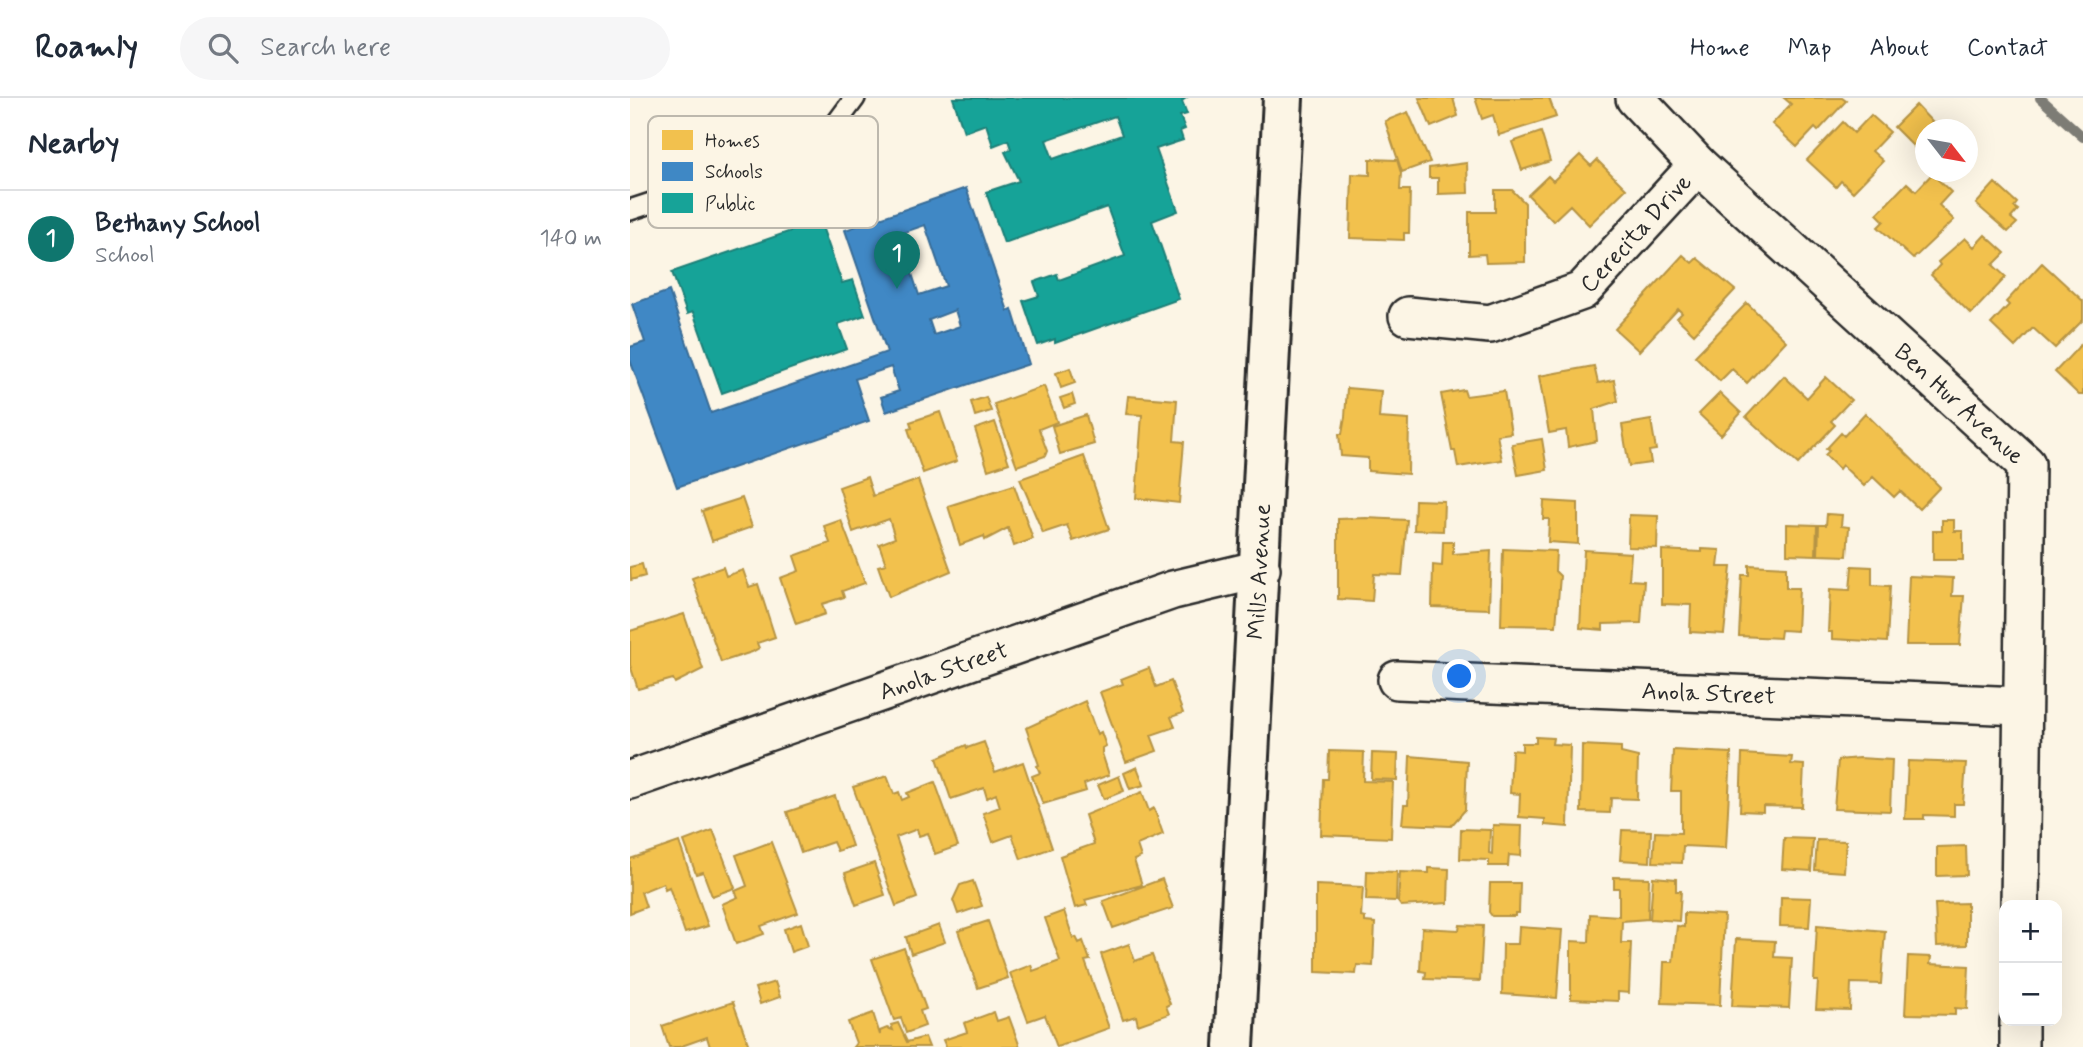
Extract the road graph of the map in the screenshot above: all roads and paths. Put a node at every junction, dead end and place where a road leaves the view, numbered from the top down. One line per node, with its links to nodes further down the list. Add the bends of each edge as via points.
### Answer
1 (855, 98): 4 (lane)
2 (1283, 98): 9 (main road, Mills Avenue)
3 (1635, 98): 5 (street, Ben Hur Avenue)
4 (842, 116)
5 (1698, 164): 8 (street, Cerecita Drive, via 1582,291 1490,324); 11 (street, Ben Hur Avenue, via 2026,464)
6 (648, 204): 7 (lane)
7 (630, 210)
8 (1408, 316)
9 (1261, 569): 12 (street, Anola Street, via 1174,590); 15 (main road, Mills Avenue)
10 (1397, 680): 11 (street, Anola Street)
11 (2021, 706): 13 (street, Ben Hur Avenue)
12 (630, 780)
13 (2020, 900)
14 (2019, 1026): 16 (street)
15 (1234, 1047)
16 (2018, 1047)

